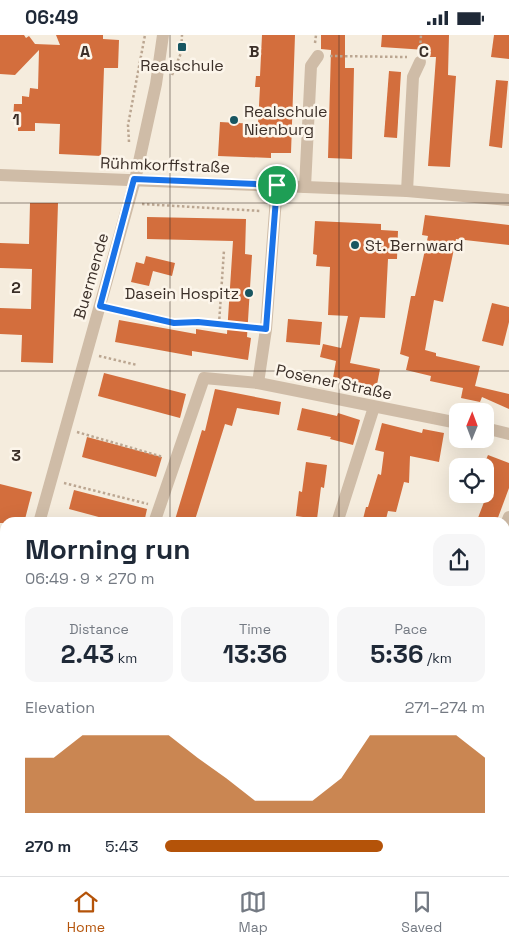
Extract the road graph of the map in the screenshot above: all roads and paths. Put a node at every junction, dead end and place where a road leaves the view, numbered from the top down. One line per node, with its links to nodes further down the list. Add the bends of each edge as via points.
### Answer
1 (145, 35): 5 (path, via 128,125)
2 (163, 35): 7 (street, Buermende, via 156,84)
3 (318, 56): 4 (path, via 407,57); 9 (street, via 311,66)
4 (420, 63): 10 (street, via 413,77)
5 (129, 147)
6 (0, 175): 7 (street, Rühmkorffstraße)
7 (134, 179): 8 (street, Rühmkorffstraße); 16 (street, Buermende)
8 (277, 185): 9 (street, Rühmkorffstraße); 14 (street)
9 (305, 187): 10 (street, Rühmkorffstraße)
10 (408, 191): 12 (street, Rühmkorffstraße)
11 (509, 195): 12 (street)
12 (509, 199)
13 (138, 203): 14 (path)
14 (275, 212): 18 (street)
15 (224, 250): 17 (path)
16 (100, 306): 17 (path, via 174,323); 19 (street, Buermende)
17 (219, 324): 18 (path)
18 (266, 329): 21 (street)
19 (86, 353): 20 (path); 24 (street, Buermende)
20 (137, 365)
21 (258, 383): 22 (street, Posener Straße); 27 (street, Posener Straße, via 204,378)
22 (374, 407): 23 (street, Posener Straße); 32 (street)
23 (449, 421)
24 (66, 429): 27 (path); 28 (street, Buermende)
25 (494, 430): 26 (street)
26 (509, 434)
27 (175, 460): 29 (street)
28 (51, 480): 29 (path); 30 (street, Buermende)
29 (159, 507): 31 (street)
30 (41, 517)
31 (156, 517)
32 (339, 517)

